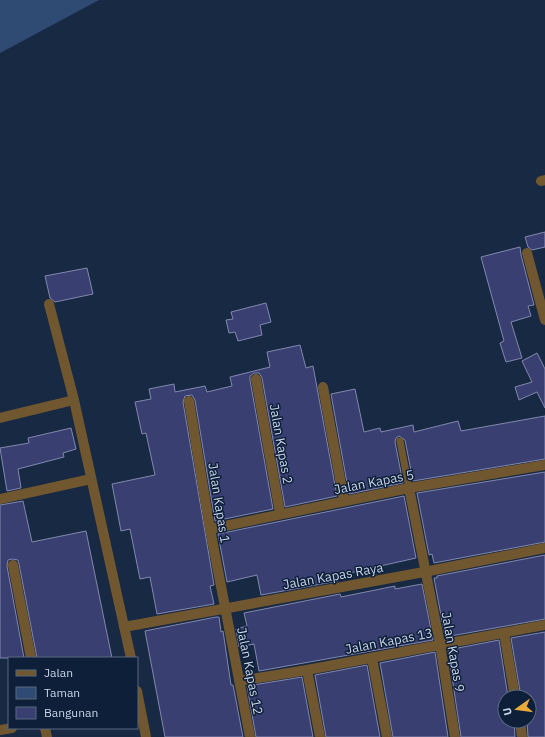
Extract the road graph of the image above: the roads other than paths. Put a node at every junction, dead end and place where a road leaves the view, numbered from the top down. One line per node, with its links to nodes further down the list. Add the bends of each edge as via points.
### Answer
1 (527, 253): 3 (street)
2 (49, 304): 6 (street)
3 (545, 320)
4 (256, 379): 15 (street, Jalan Kapas 2)
5 (323, 387): 14 (street)
6 (74, 400): 8 (street); 11 (street)
7 (189, 401): 16 (street, Jalan Kapas 1)
8 (0, 418)
9 (400, 442): 12 (lane)
10 (545, 466): 12 (street, Jalan Kapas 5)
11 (91, 479): 13 (street); 22 (street)
12 (409, 488): 14 (street, Jalan Kapas 5); 19 (street, Jalan Kapas 9)
13 (0, 499)
14 (344, 500): 15 (street, Jalan Kapas 5)
15 (280, 514): 16 (street, Jalan Kapas 5)
16 (210, 529): 20 (street, Jalan Kapas 1)
17 (545, 548): 19 (street, Jalan Kapas Raya)
18 (13, 565): 25 (street)
19 (424, 572): 20 (street, Jalan Kapas Raya); 24 (street, Jalan Kapas 9)
20 (225, 609): 22 (street, Jalan Kapas Raya); 29 (street, Jalan Kapas 12)
21 (545, 625): 23 (street, Jalan Kapas 13)
22 (124, 627): 26 (street)
23 (504, 633): 24 (street, Jalan Kapas 13); 30 (street)
24 (440, 644): 27 (street, Jalan Kapas 13); 36 (street, Jalan Kapas 9)
25 (31, 657)
26 (131, 657)
27 (372, 658): 28 (street, Jalan Kapas 13); 35 (street)
28 (307, 670): 29 (street, Jalan Kapas 13); 34 (street)
29 (239, 681): 33 (street, Jalan Kapas 12)
30 (514, 689)
31 (138, 696): 32 (street)
32 (146, 737)
33 (250, 737)
34 (320, 737)
35 (387, 737)
36 (455, 737)

